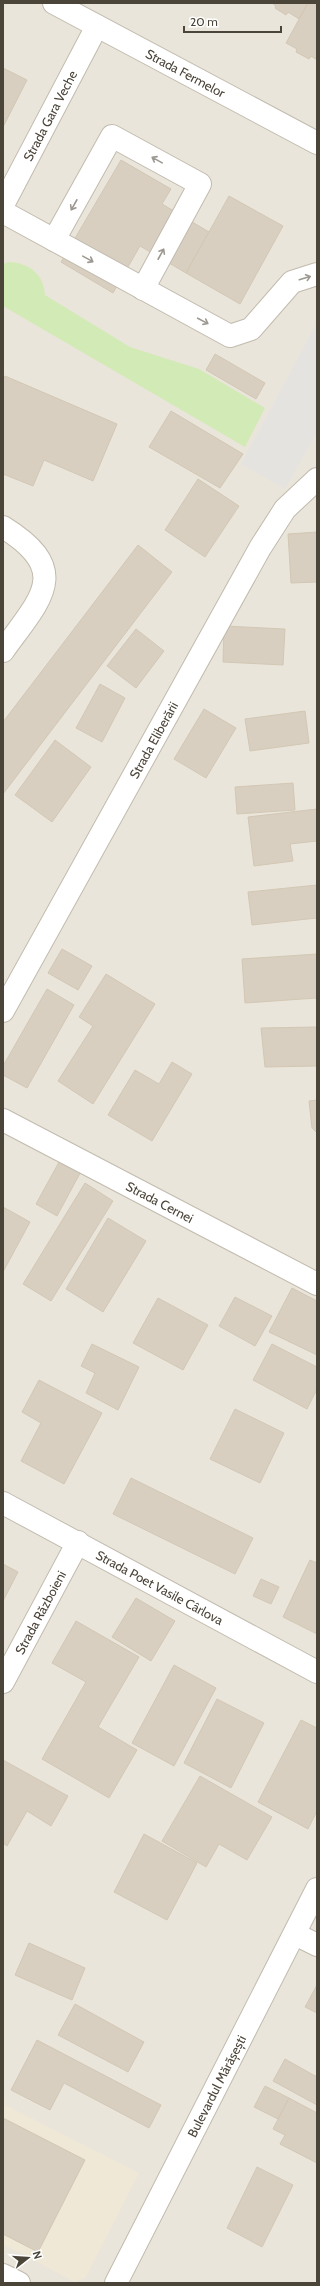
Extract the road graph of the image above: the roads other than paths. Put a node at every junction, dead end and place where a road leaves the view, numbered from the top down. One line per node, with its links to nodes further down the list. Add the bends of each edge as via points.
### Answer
1 (54, 3): 2 (street, Strada Fermelor)
2 (97, 26): 3 (street, Strada Fermelor); 4 (street, Strada Gara Veche)
3 (317, 143)
4 (3, 205)
5 (3, 212): 6 (street)
6 (54, 240): 8 (street, one-way to 8); 8 (street, one-way to 6, via 200,184 112,136)
7 (317, 274): 8 (street, one-way to 7, via 230,336 251,329 292,282)
8 (143, 289)
9 (317, 479): 12 (street, Strada Eliberării, via 285,509 260,548)
10 (3, 527): 11 (street, via 25,541 38,555 45,577 41,598)
11 (3, 651)
12 (3, 1011)
13 (3, 1120): 14 (street, Strada Cernei)
14 (317, 1284)
15 (3, 1503): 16 (street, Strada Poet Vasile Cârlova)
16 (78, 1542): 17 (street, Strada Poet Vasile Cârlova); 18 (street, Strada Războieni)
17 (317, 1672)
18 (3, 1682)
19 (317, 1889): 20 (street, Bulevardul Mărășești)
20 (295, 1934): 21 (street); 24 (street, Bulevardul Mărășești)
21 (317, 1945)
22 (3, 2275): 23 (street)
23 (19, 2283)
24 (116, 2283)

